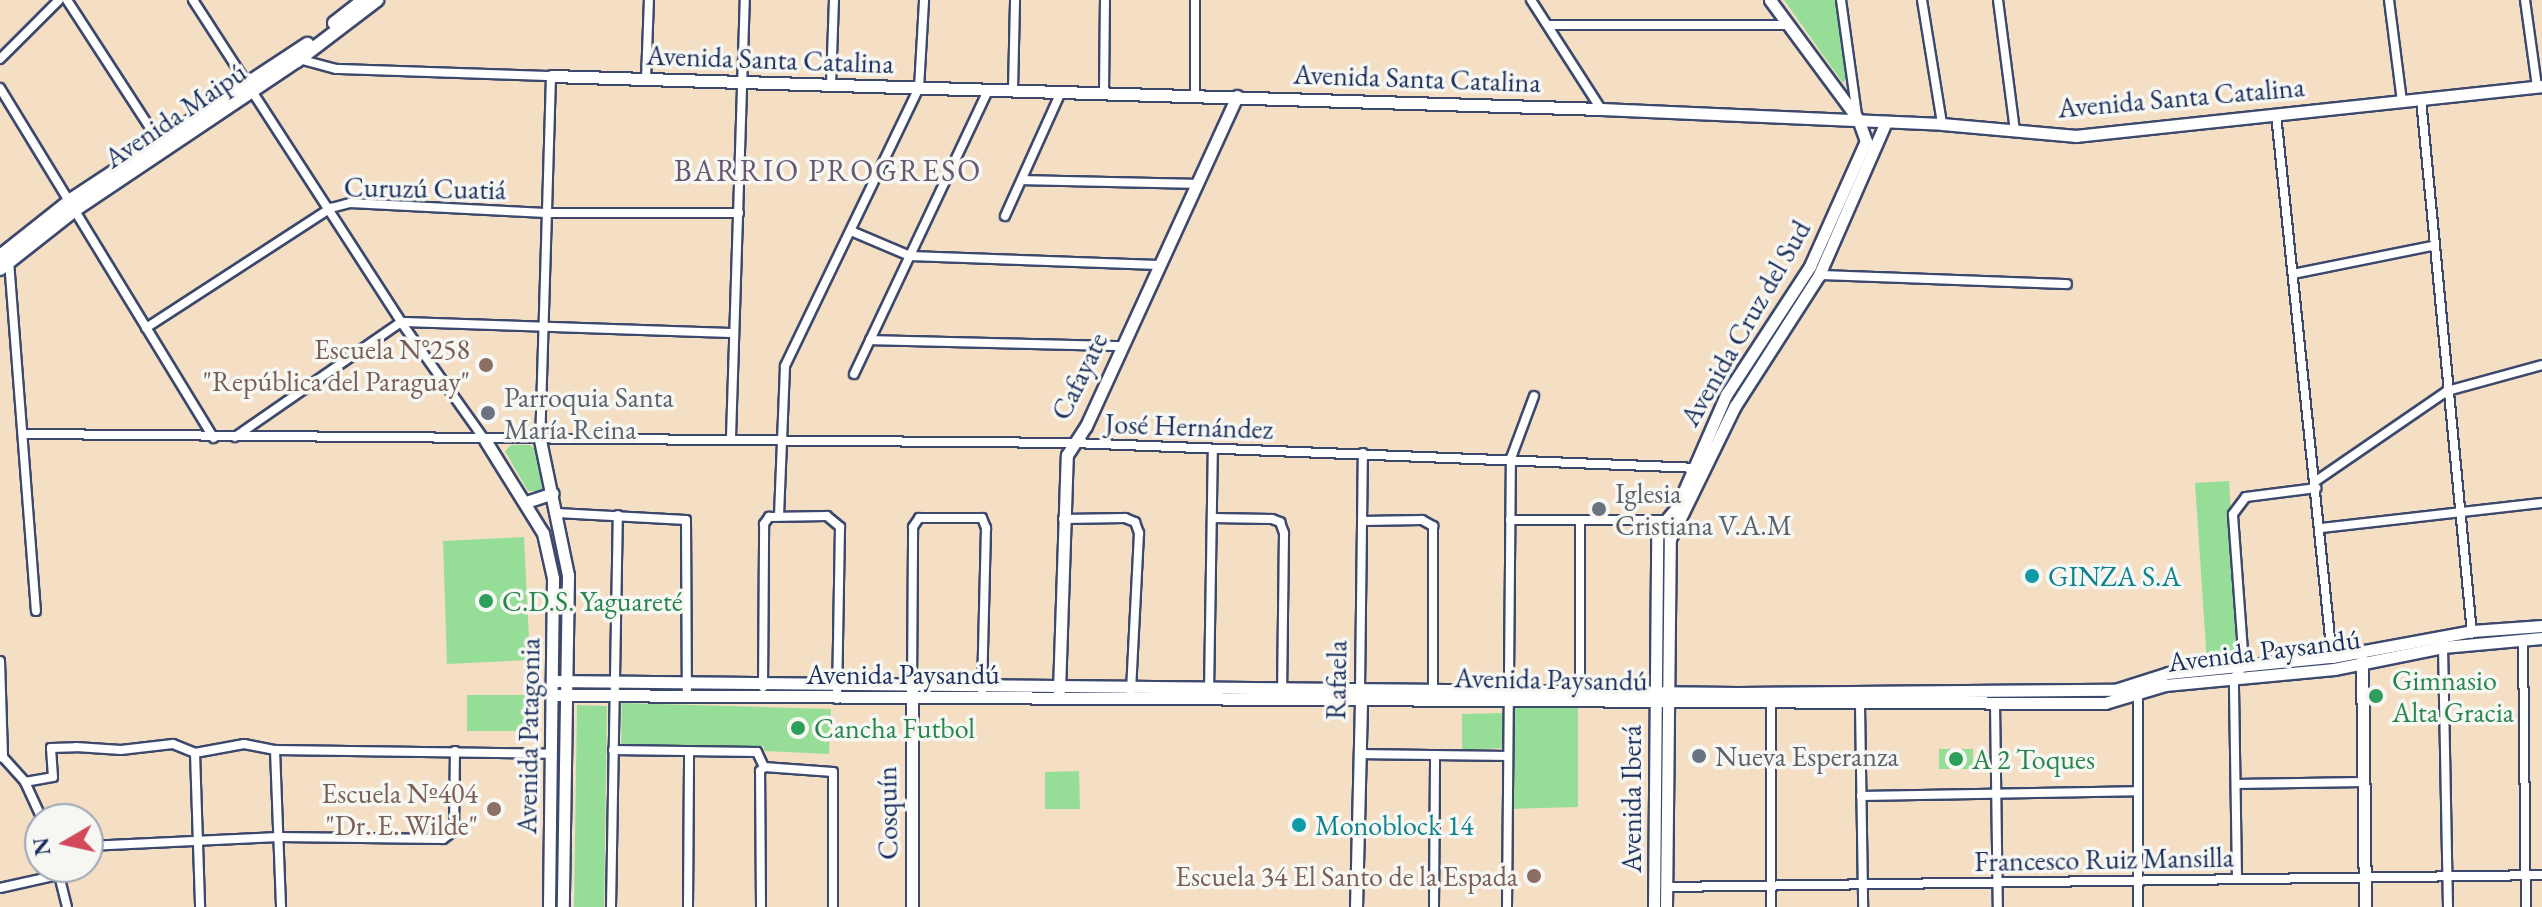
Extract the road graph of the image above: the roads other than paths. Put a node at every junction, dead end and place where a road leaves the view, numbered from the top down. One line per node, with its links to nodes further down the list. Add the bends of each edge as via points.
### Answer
1 (59, 0): 23 (street)
2 (67, 0): 46 (street)
3 (193, 0): 28 (street)
4 (363, 0): 22 (main road, Avenida Maipú)
5 (377, 0): 22 (main road, Avenida Maipú)
6 (649, 0): 25 (street)
7 (745, 0): 26 (street)
8 (834, 0): 27 (street)
9 (924, 0): 31 (street)
10 (1015, 0): 33 (street)
11 (1105, 0): 35 (street)
12 (1195, 0): 36 (street)
13 (1531, 0): 20 (street)
14 (1770, 0): 21 (main road)
15 (1841, 0): 42 (street)
16 (1922, 0): 44 (street)
17 (1998, 0): 45 (street)
18 (2389, 0): 39 (street)
19 (2525, 0): 29 (street)
20 (1549, 25): 21 (street); 40 (street)
21 (1788, 25): 42 (main road)
22 (295, 58): 24 (street, Avenida Santa Catalina, via 336,69); 28 (main road, Avenida Maipú)
23 (0, 59)
24 (551, 76): 25 (main road, Avenida Santa Catalina); 51 (street)
25 (646, 80): 26 (main road, Avenida Santa Catalina)
26 (743, 82): 27 (main road, Avenida Santa Catalina); 52 (street)
27 (831, 85): 31 (main road, Avenida Santa Catalina)
28 (251, 87): 46 (main road, Avenida Maipú); 50 (street)
29 (2540, 87): 38 (main road, Avenida Santa Catalina)
30 (0, 88): 49 (street)
31 (919, 88): 32 (main road, Avenida Santa Catalina); 54 (street)
32 (988, 90): 33 (main road, Avenida Santa Catalina); 56 (street)
33 (1013, 90): 34 (main road, Avenida Santa Catalina)
34 (1061, 92): 35 (main road, Avenida Santa Catalina); 47 (street)
35 (1104, 93): 36 (main road, Avenida Santa Catalina)
36 (1195, 94): 37 (main road, Avenida Santa Catalina)
37 (1237, 96): 40 (main road, Avenida Santa Catalina); 48 (main road, Cafayate)
38 (2421, 99): 39 (main road, Avenida Santa Catalina); 55 (street)
39 (2402, 101): 41 (main road, Avenida Santa Catalina)
40 (1601, 109): 42 (main road, Avenida Santa Catalina)
41 (2276, 114): 45 (main road, Avenida Santa Catalina, via 2096,135); 59 (street)
42 (1858, 119): 43 (main road, Avenida Santa Catalina); 83 (main road, Avenida Cruz del Sud, via 1866,141 1810,266 1726,395)
43 (1886, 122): 44 (main road, Avenida Santa Catalina); 60 (main road, Avenida Cruz del Sud)
44 (1942, 124): 45 (main road, Avenida Santa Catalina)
45 (2015, 131)
46 (164, 147): 49 (main road, Avenida Maipú)
47 (1022, 180): 48 (street); 53 (street)
48 (1197, 184): 58 (main road, Cafayate)
49 (73, 204): 57 (main road, Avenida Maipú); 63 (street)
50 (331, 208): 51 (street, Curuzú Cuatiá, via 350,203); 62 (street); 63 (street, Curuzú Cuatiá)
51 (546, 213): 52 (street, Curuzú Cuatiá); 64 (street)
52 (739, 213): 65 (street)
53 (1005, 216)
54 (851, 231): 56 (street); 76 (street, via 785,366)
55 (2432, 246): 59 (street); 70 (street)
56 (910, 256): 58 (street); 66 (street)
57 (2, 262): 72 (street)
58 (1158, 265): 67 (main road, Cafayate)
59 (2293, 274): 85 (street)
60 (1819, 275): 61 (street); 84 (main road, Avenida Cruz del Sud, via 1735,406)
61 (2067, 284)
62 (401, 322): 64 (street); 74 (street); 77 (street)
63 (146, 328): 73 (street)
64 (542, 330): 65 (street); 78 (street)
65 (734, 333): 75 (street)
66 (870, 340): 67 (street); 69 (street)
67 (1121, 346): 79 (main road, Cafayate)
68 (2542, 365): 70 (street)
69 (854, 374)
70 (2447, 391): 85 (street); 89 (street)
71 (1534, 396): 82 (street)
72 (24, 434): 73 (street); 100 (street)
73 (214, 438): 74 (street)
74 (234, 438): 77 (street)
75 (731, 438): 76 (street, José Hernández); 78 (street, José Hernández)
76 (782, 439): 79 (street, José Hernández); 92 (street)
77 (485, 440): 78 (street, José Hernández); 87 (main road, Avenida Patagonia)
78 (540, 440): 86 (main road, Avenida Patagonia)
79 (1073, 443): 80 (street, José Hernández); 94 (main road, Cafayate, via 1067,455)
80 (1213, 450): 81 (street, José Hernández); 93 (street)
81 (1363, 453): 82 (street, José Hernández); 97 (street, Rafaela)
82 (1511, 458): 83 (street, José Hernández); 95 (street)
83 (1693, 467): 84 (street, José Hernández); 96 (main road, Avenida Cruz del Sud)
84 (1707, 469): 130 (main road, Avenida Cruz del Sud, via 1670,539)
85 (2316, 485): 99 (street); 109 (street, via 2246,497 2233,514)
86 (553, 493): 87 (main road); 90 (main road, Avenida Patagonia)
87 (526, 502): 111 (main road, Avenida Patagonia, via 543,533 553,578)
88 (2542, 503): 89 (street)
89 (2458, 511): 99 (street); 102 (street)
90 (557, 513): 91 (street); 117 (main road, Avenida Patagonia, via 568,575)
91 (618, 515): 121 (street); 122 (street, via 686,520)
92 (774, 516): 113 (street, via 836,519); 124 (street, via 764,524)
93 (1212, 518): 114 (street, via 1280,522); 115 (street)
94 (1063, 519): 127 (main road, Cafayate); 128 (street, via 1135,522 1139,533)
95 (1510, 520): 98 (street); 119 (street)
96 (1666, 520): 98 (street); 130 (main road, Avenida Cruz del Sud, via 1657,531)
97 (1362, 521): 116 (street, Rafaela); 118 (street, via 1422,520 1433,526)
98 (1580, 521): 120 (street)
99 (2321, 528): 106 (street)
100 (36, 611)
101 (2542, 626): 102 (main road, Avenida Paysandú)
102 (2473, 637): 104 (main road, Avenida Paysandú); 105 (main road, Avenida Paysandú); 107 (main road, Avenida Paysandú)
103 (2542, 638): 104 (main road, Avenida Paysandú)
104 (2523, 639): 163 (street)
105 (2443, 647): 107 (main road, Avenida Paysandú); 162 (street)
106 (2332, 657): 107 (main road, Avenida Paysandú); 109 (main road, Avenida Paysandú)
107 (2362, 659): 110 (main road, Avenida Paysandú); 153 (main road)
108 (0, 661): 112 (street)
109 (2244, 665): 110 (street); 123 (main road, Avenida Paysandú, via 2168,673)
110 (2234, 678): 123 (main road, Avenida Paysandú); 154 (street)
111 (553, 681): 117 (main road, Avenida Paysandú); 129 (main road, Avenida Patagonia)
112 (1, 683): 149 (street)
113 (837, 685): 124 (main road, Avenida Paysandú); 125 (main road, Avenida Paysandú); 131 (street)
114 (1282, 687): 115 (main road, Avenida Paysandú); 116 (main road, Avenida Paysandú); 134 (street)
115 (1209, 688): 128 (main road, Avenida Paysandú); 133 (street)
116 (1360, 688): 118 (main road, Avenida Paysandú); 135 (main road, Rafaela)
117 (568, 689): 121 (main road, Avenida Paysandú); 129 (main road, Avenida Paysandú); 179 (main road, Avenida Patagonia)
118 (1433, 689): 119 (main road, Avenida Paysandú); 136 (street)
119 (1507, 689): 120 (main road, Avenida Paysandú); 137 (street)
120 (1580, 689): 130 (main road, Avenida Paysandú); 138 (street)
121 (614, 690): 122 (main road, Avenida Paysandú); 142 (street)
122 (688, 690): 124 (main road, Avenida Paysandú)
123 (2138, 690): 132 (main road, Avenida Paysandú); 139 (main road, Avenida Paysandú, via 2105,703); 155 (street)
124 (762, 691): 131 (main road, Avenida Paysandú)
125 (911, 692): 126 (main road, Avenida Paysandú); 126 (street, Cosquín, via 913,527 919,518 982,518); 131 (main road, Avenida Paysandú); 184 (main road, Cosquín)
126 (982, 692): 127 (main road, Avenida Paysandú)
127 (1059, 693): 128 (main road, Avenida Paysandú)
128 (1131, 694): 133 (main road, Avenida Paysandú)
129 (553, 695): 146 (main road, Avenida Patagonia)
130 (1662, 698): 132 (main road, Avenida Paysandú); 138 (main road, Avenida Paysandú); 173 (main road, Avenida Iberá); 188 (main road, Avenida Iberá)
131 (837, 699)
132 (1771, 699): 140 (main road, Avenida Paysandú); 172 (street)
133 (1209, 701): 134 (main road, Avenida Paysandú)
134 (1281, 701): 135 (main road, Avenida Paysandú)
135 (1361, 701): 136 (main road, Avenida Paysandú); 147 (main road, Rafaela)
136 (1433, 702): 137 (main road, Avenida Paysandú)
137 (1506, 702): 138 (main road, Avenida Paysandú); 150 (street)
138 (1581, 702)
139 (1995, 704): 140 (main road, Avenida Paysandú); 156 (street)
140 (1860, 705): 157 (street)
141 (275, 750): 143 (street); 145 (street, via 244,744); 159 (street)
142 (613, 750): 144 (street); 180 (street)
143 (455, 751): 146 (street); 159 (street, via 454,831 443,839)
144 (689, 751): 151 (street, via 757,752); 181 (street)
145 (195, 753): 152 (street, via 173,744 51,748 53,777); 160 (street)
146 (552, 754): 178 (main road, Avenida Patagonia)
147 (1359, 754): 148 (street); 185 (main road, Rafaela)
148 (1435, 755): 150 (street); 186 (street)
149 (2, 756): 152 (street)
150 (1505, 756): 187 (street)
151 (762, 769): 182 (street); 183 (street, via 833,772)
152 (25, 782): 158 (street)
153 (2364, 782): 154 (street); 165 (main road)
154 (2236, 784): 166 (street)
155 (2136, 791): 156 (street); 168 (street)
156 (1998, 792): 157 (street); 169 (street)
157 (1861, 796): 171 (street)
158 (35, 803)
159 (279, 837): 160 (street); 177 (street)
160 (199, 841): 161 (street); 176 (street)
161 (104, 845)
162 (2447, 875): 163 (street, Francesco Ruiz Mansilla); 165 (street, Francesco Ruiz Mansilla); 195 (street)
163 (2525, 875): 164 (street, Francesco Ruiz Mansilla); 196 (street)
164 (2542, 875)
165 (2364, 877): 166 (street, Francesco Ruiz Mansilla); 194 (main road)
166 (2237, 879): 168 (street, Francesco Ruiz Mansilla)
167 (24, 881): 174 (street)
168 (2137, 881): 169 (street, Francesco Ruiz Mansilla); 193 (street)
169 (1997, 882): 171 (street, Francesco Ruiz Mansilla); 192 (street)
170 (61, 883): 175 (street)
171 (1863, 885): 172 (street, Francesco Ruiz Mansilla); 191 (street)
172 (1772, 886): 173 (street, Francesco Ruiz Mansilla); 190 (street)
173 (1666, 887): 189 (main road, Avenida Iberá)
174 (0, 888)
175 (67, 907)
176 (200, 907)
177 (281, 907)
178 (549, 907)
179 (563, 907)
180 (611, 907)
181 (688, 907)
182 (761, 907)
183 (833, 907)
184 (912, 907)
185 (1356, 907)
186 (1434, 907)
187 (1507, 907)
188 (1654, 907)
189 (1666, 907)
190 (1771, 907)
191 (1863, 907)
192 (1998, 907)
193 (2138, 907)
194 (2365, 907)
195 (2448, 907)
196 (2526, 907)

